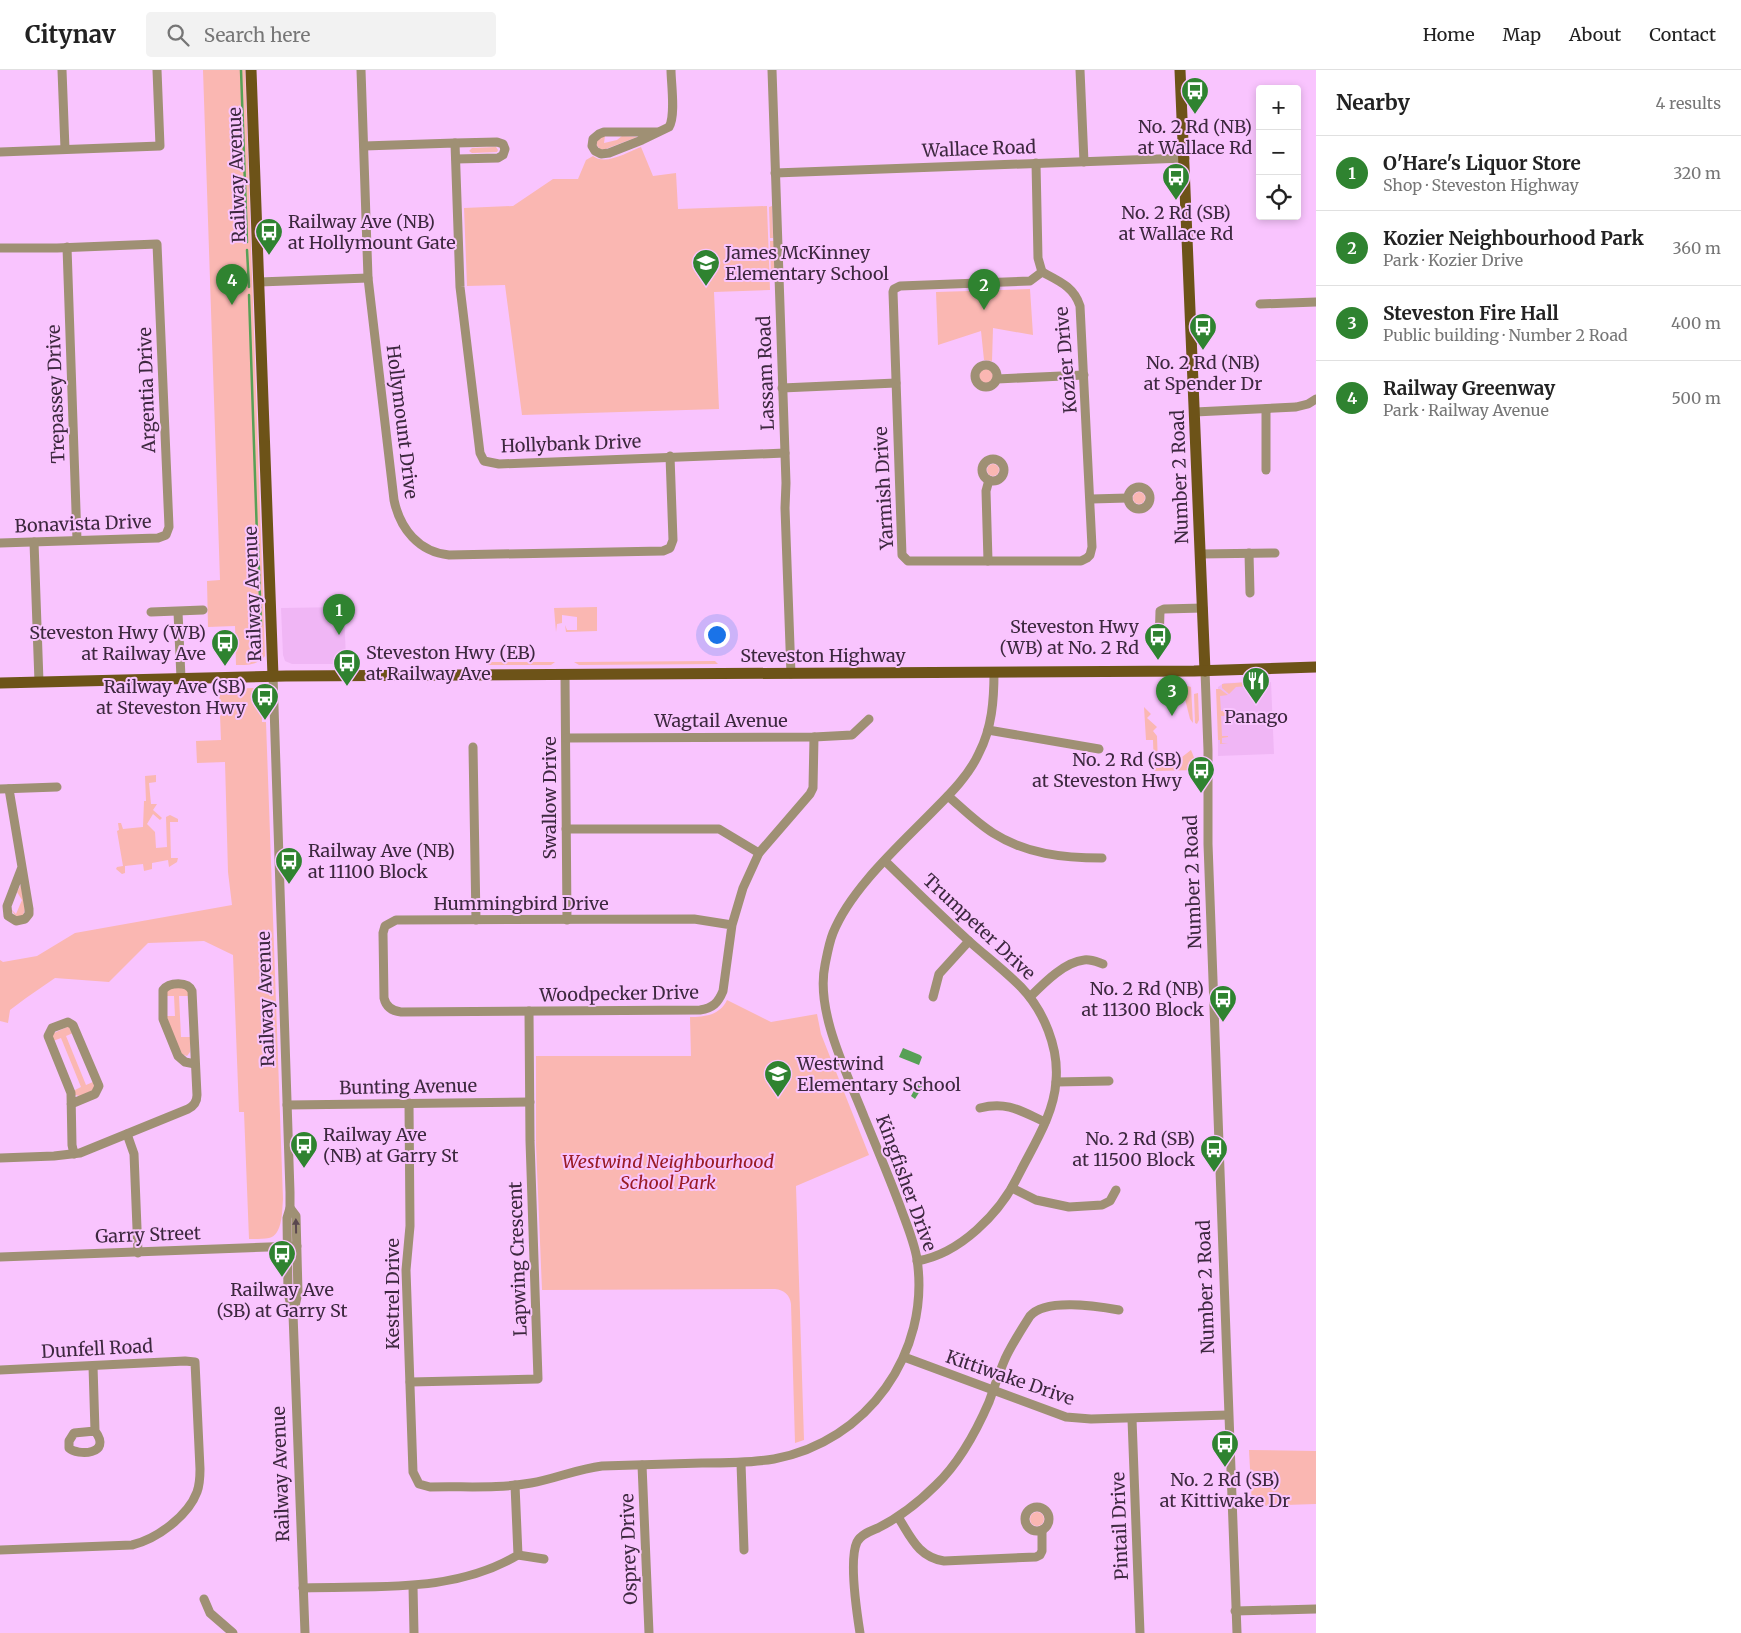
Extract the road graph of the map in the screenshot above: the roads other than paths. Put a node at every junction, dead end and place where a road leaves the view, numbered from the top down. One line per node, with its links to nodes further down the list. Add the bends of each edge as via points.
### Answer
1 (62, 70): 12 (street)
2 (157, 70): 12 (street, via 160,146)
3 (251, 70): 23 (main road, Railway Avenue)
4 (361, 70): 11 (street, Hollymount Drive)
5 (671, 70): 9 (street, via 672,120 669,127)
6 (772, 70): 18 (street, Lassam Road)
7 (1080, 70): 16 (street)
8 (1180, 70): 14 (main road, Number 2 Road)
9 (656, 132): 9 (street, via 604,132 593,139 592,146 595,151 605,154)
10 (455, 143): 11 (street); 15 (street, Hollybank Drive); 15 (street, via 496,142 505,148 498,158)
11 (364, 146): 22 (street, Hollymount Drive)
12 (65, 149): 13 (street)
13 (0, 152)
14 (1184, 158): 16 (street, Wallace Road); 32 (main road, Number 2 Road)
15 (456, 159): 34 (street, Hollybank Drive, via 460,287 484,462)
16 (1084, 162): 17 (street, Wallace Road)
17 (1036, 164): 18 (street, Wallace Road); 21 (street, via 1038,258)
18 (775, 173): 29 (street, Lassam Road)
19 (66, 247): 20 (street); 39 (street, Argentia Drive, via 157,244 169,527); 40 (street, Trepassey Drive)
20 (0, 248)
21 (1042, 272): 26 (street, Kozier Drive, via 1075,285 1080,306); 28 (street, Yarmish Drive, via 1030,281 894,289)
22 (368, 278): 23 (street); 34 (street, Hollymount Drive, via 396,509 403,525 422,546 434,553 458,555 658,552 671,548)
23 (258, 282): 59 (main road, Railway Avenue)
24 (1316, 302): 25 (street)
25 (1260, 304)
26 (1084, 375): 27 (street); 38 (street, Kozier Drive)
27 (997, 379)
28 (896, 383): 29 (street); 47 (street, Yarmish Drive, via 902,555 908,561)
29 (782, 388): 33 (street, Lassam Road)
30 (1316, 399): 31 (street, via 1296,407)
31 (1266, 409): 32 (street); 35 (street)
32 (1194, 412): 45 (main road, Number 2 Road)
33 (785, 453): 34 (street, Hollybank Drive); 57 (street, Lassam Road)
34 (670, 456)
35 (1266, 470)
36 (989, 480): 47 (street, via 986,490)
37 (1128, 498): 38 (street)
38 (1091, 499): 46 (street, Kozier Drive, via 1092,544)
39 (166, 535): 40 (street, Bonavista Drive, via 158,538)
40 (77, 540): 41 (street, Bonavista Drive)
41 (34, 542): 42 (street, Bonavista Drive); 61 (street)
42 (0, 543)
43 (1248, 553): 44 (street); 45 (street); 48 (street)
44 (1275, 553)
45 (1200, 554): 49 (main road, Number 2 Road)
46 (1089, 556): 47 (street, Yarmish Drive, via 1072,561)
47 (988, 561)
48 (1250, 593)
49 (1202, 608): 53 (street, via 1160,611); 55 (main road, Number 2 Road)
50 (203, 610): 52 (street)
51 (151, 612): 52 (street)
52 (178, 612): 60 (street)
53 (1160, 644)
54 (1316, 667): 55 (main road, Steveston Highway)
55 (1205, 671): 56 (main road, Steveston Highway); 110 (street, Number 2 Road)
56 (994, 672): 57 (main road, Steveston Highway); 64 (street, Kingfisher Drive, via 993,706)
57 (791, 674): 58 (main road, Steveston Highway)
58 (565, 675): 59 (main road, Steveston Highway); 66 (street, Swallow Drive)
59 (273, 676): 60 (main road, Steveston Highway); 92 (street, Railway Avenue)
60 (181, 678): 61 (main road, Steveston Highway)
61 (39, 682): 62 (main road, Steveston Highway)
62 (0, 683)
63 (868, 720): 65 (street, Wagtail Avenue, via 852,735)
64 (988, 730): 68 (street); 71 (street, Kingfisher Drive, via 980,753)
65 (814, 737): 66 (street, Wagtail Avenue); 73 (street, Woodpecker Drive, via 814,788)
66 (567, 738): 72 (street, Swallow Drive)
67 (473, 747): 77 (street)
68 (1099, 749)
69 (57, 787): 70 (street)
70 (4, 789): 76 (street)
71 (948, 796): 74 (street, via 992,833 1021,847 1069,858); 75 (street, Kingfisher Drive)
72 (566, 828): 73 (street, via 719,828); 78 (street, Swallow Drive)
73 (759, 853): 79 (street, Woodpecker Drive, via 743,888)
74 (1102, 858)
75 (885, 861): 80 (street, Trumpeter Drive); 103 (street, Kingfisher Drive, via 850,901 833,933 824,969 824,1004 832,1035 892,1183)
76 (22, 867): 76 (street, via 29,912 25,919 16,922 8,916 7,908)
77 (476, 920): 78 (street, Hummingbird Drive); 83 (street, Hummingbird Drive, via 396,920 385,926)
78 (567, 920): 79 (street, Hummingbird Drive, via 694,919)
79 (732, 925): 85 (street, Woodpecker Drive, via 723,991 714,1006 700,1010)
80 (969, 941): 82 (street, via 939,974); 84 (street, Trumpeter Drive)
81 (1103, 964): 84 (street, via 1090,960 1073,963 1054,974)
82 (933, 997)
83 (384, 998): 85 (street, Woodpecker Drive, via 389,1008 401,1012)
84 (1030, 998): 88 (street, Trumpeter Drive, via 1051,1040)
85 (529, 1011): 89 (street, Lapwing Crescent)
86 (195, 1064): 86 (street, via 192,988 186,984 170,984 163,990 164,1021 179,1058); 95 (street, via 197,1098 192,1107)
87 (1109, 1080): 88 (street)
88 (1056, 1082): 94 (street, Trumpeter Drive)
89 (530, 1102): 90 (street, Bunting Avenue); 108 (street, Lapwing Crescent, via 538,1379)
90 (409, 1103): 92 (street, Bunting Avenue); 108 (street, Kestrel Drive, via 410,1221 406,1270)
91 (72, 1104): 91 (street, via 70,1089 48,1036 52,1028 68,1022 73,1025 99,1086 95,1094); 96 (street)
92 (287, 1105): 100 (street, Railway Avenue, via 290,1208 296,1216)
93 (980, 1108): 94 (street, via 1010,1106)
94 (1045, 1122): 98 (street, Trumpeter Drive)
95 (127, 1134): 96 (street); 101 (street, via 134,1154)
96 (74, 1154): 97 (street)
97 (0, 1158)
98 (1012, 1188): 99 (street, via 1036,1200 1069,1206 1102,1205 1110,1201); 103 (street, Trumpeter Drive, via 980,1228 949,1249)
99 (1116, 1190)
100 (292, 1246): 101 (street, Garry Street); 124 (street, Railway Avenue, via 298,1293 293,1314)
101 (138, 1253): 102 (street, Garry Street)
102 (0, 1258)
103 (917, 1261): 105 (street, Kingfisher Drive, via 917,1307)
104 (1119, 1310): 109 (street, via 1088,1305 1049,1306 1035,1310 1006,1356)
105 (904, 1357): 109 (street, Kittiwake Drive); 113 (street, Kingfisher Drive, via 887,1387 862,1416 841,1432 799,1453)
106 (93, 1366): 107 (street, Dunfell Road); 112 (street); 119 (street, Dunfell Road, via 195,1362 200,1485 194,1500 175,1521 152,1538 132,1545)
107 (0, 1370)
108 (410, 1382): 115 (street, Kestrel Drive, via 413,1472)
109 (993, 1390): 111 (street, Kittiwake Drive, via 1066,1417); 117 (street, via 974,1433 953,1466)
110 (1228, 1415): 111 (street, Kittiwake Drive); 127 (street, Number 2 Road)
111 (1132, 1419): 133 (street, Pintail Drive)
112 (95, 1432)
113 (741, 1462): 114 (street, Kingfisher Drive); 120 (street)
114 (642, 1465): 116 (street, Kingfisher Drive, via 592,1467); 131 (street, Osprey Drive)
115 (419, 1484): 116 (street, Kingfisher Drive, via 430,1487)
116 (515, 1485): 121 (street)
117 (898, 1517): 118 (street, via 925,1555 944,1561 1036,1557 1042,1550); 132 (street, via 867,1533 856,1545 856,1609)
118 (1042, 1530)
119 (0, 1550)
120 (744, 1550)
121 (518, 1555): 122 (street); 123 (street, via 481,1572 446,1582)
122 (544, 1559)
123 (413, 1586): 124 (street); 130 (street)
124 (303, 1588): 129 (street, Railway Avenue)
125 (204, 1599): 128 (street, via 210,1613)
126 (1316, 1609): 127 (street)
127 (1235, 1611): 134 (street, Number 2 Road)
128 (233, 1633)
129 (305, 1633)
130 (414, 1633)
131 (648, 1633)
132 (860, 1633)
133 (1140, 1633)
134 (1237, 1633)

